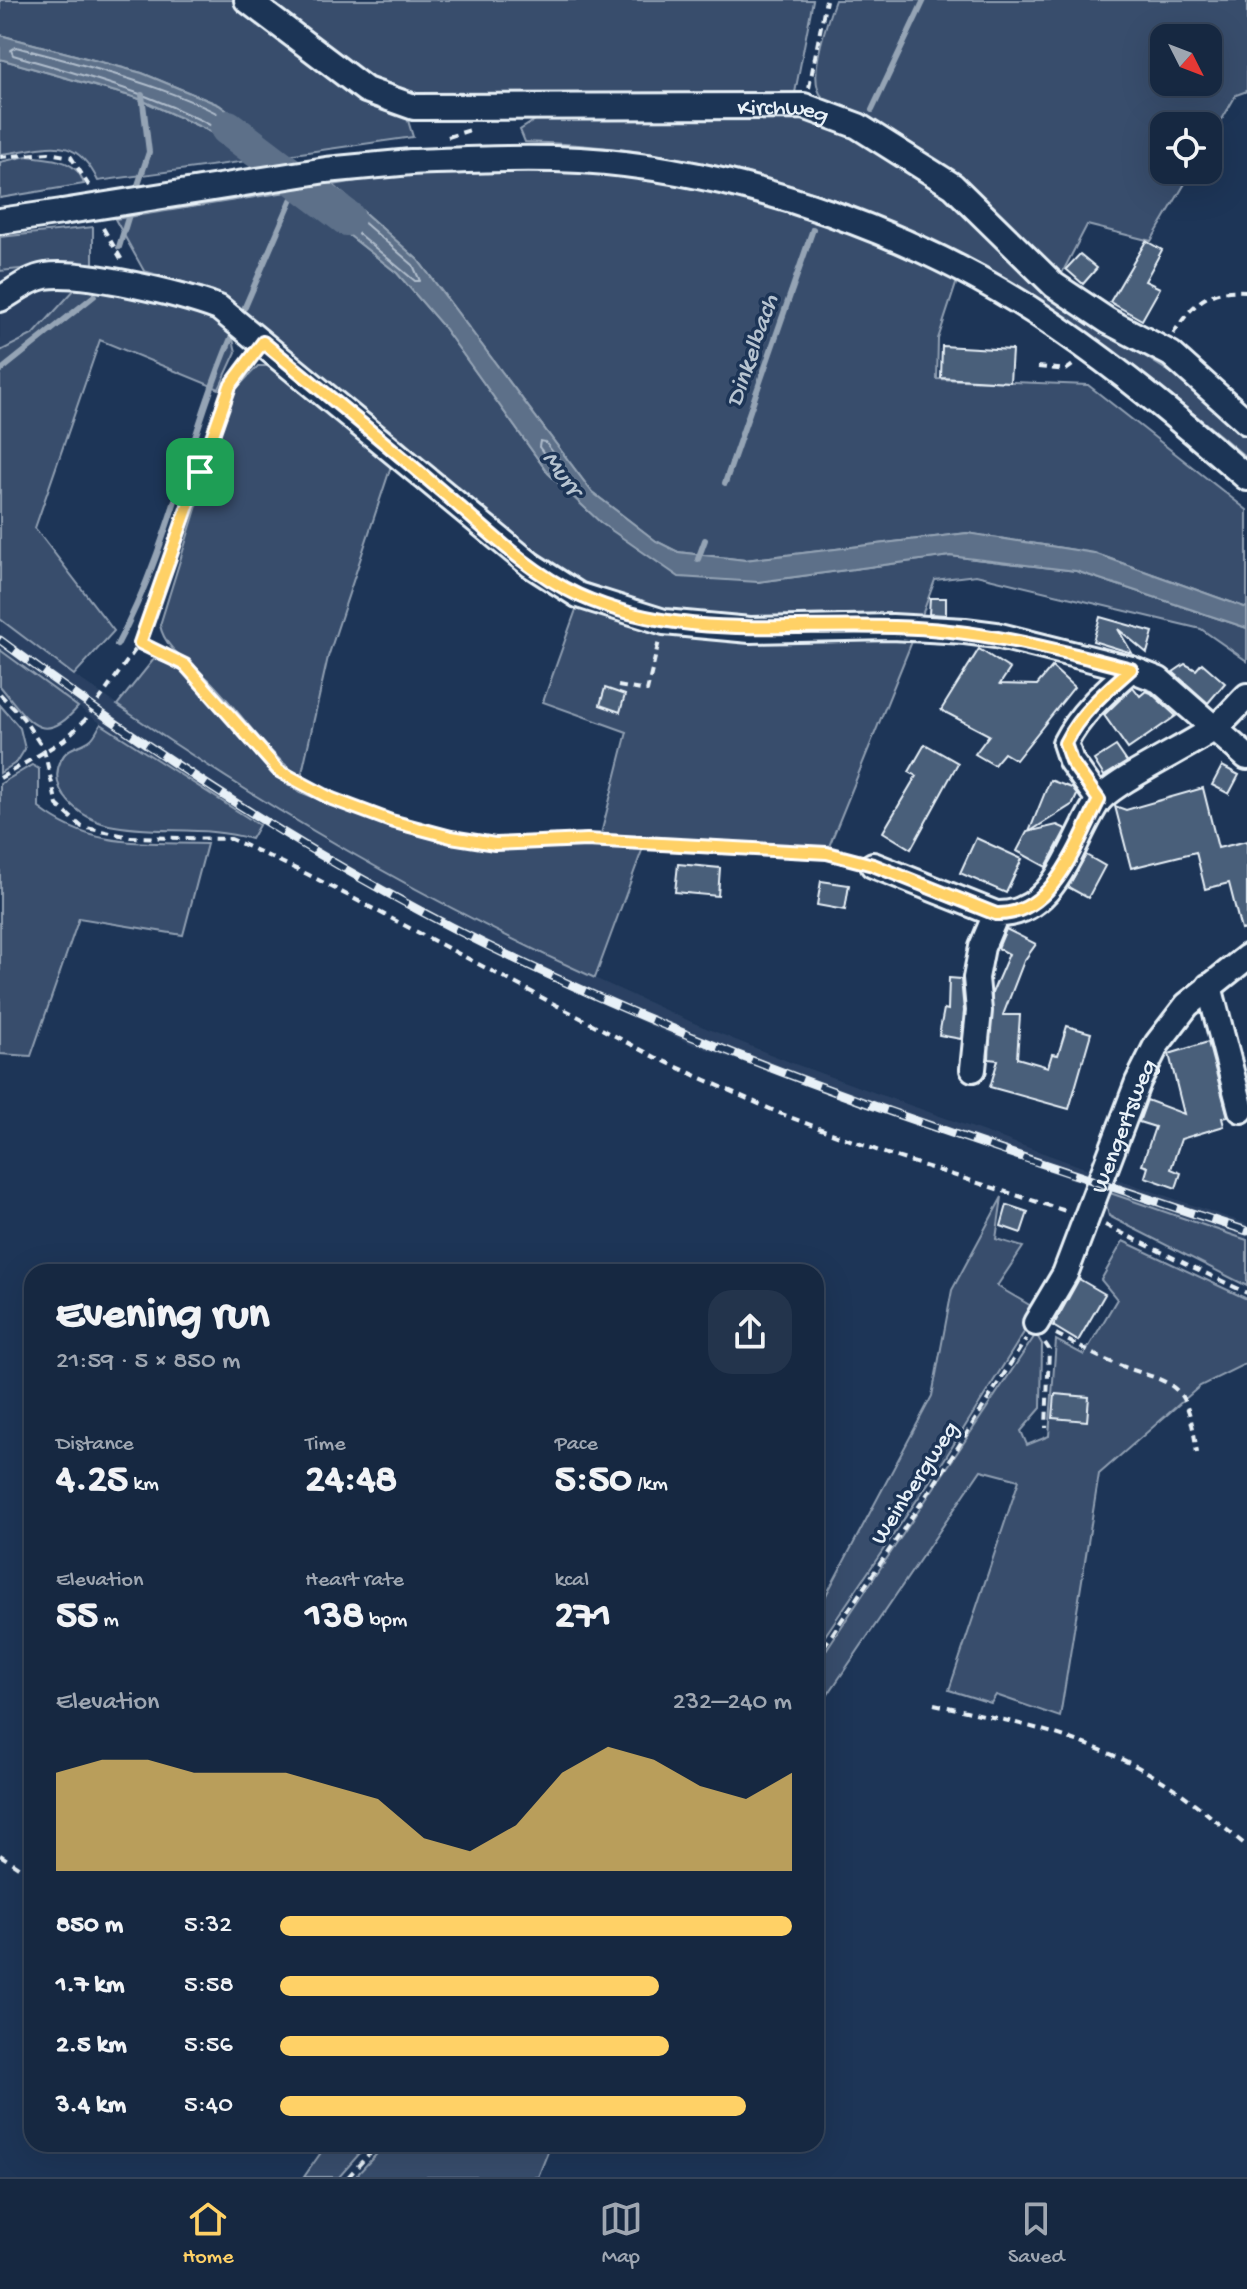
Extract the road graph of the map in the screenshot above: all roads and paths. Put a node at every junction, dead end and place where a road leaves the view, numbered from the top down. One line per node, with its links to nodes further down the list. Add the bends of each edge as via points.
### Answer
1 (247, 0): 3 (street, Kirchweg, via 366,90 414,107)
2 (826, 0): 3 (path)
3 (804, 106): 8 (street, Kirchweg, via 858,126 953,186 1054,285)
4 (0, 221): 12 (street, bridge, via 326,170 411,162 582,160 681,174 789,199 884,235 996,289 1056,326)
5 (1247, 291): 8 (path, via 1205,295)
6 (0, 299): 7 (street, via 43,276 71,276 185,295 219,308)
7 (263, 342): 13 (street, via 531,565 578,595); 14 (path, via 230,386)
8 (1163, 349): 11 (street, Kirchweg)
9 (1074, 364): 10 (path, via 1066,370)
10 (1038, 367)
11 (1247, 422)
12 (1247, 478)
13 (664, 622): 15 (street, via 750,630 965,631); 16 (path, via 647,691)
14 (140, 643): 20 (path, via 85,720); 24 (path, via 185,665 279,771 391,821 495,844 643,841 827,853)
15 (1131, 669): 19 (street, via 1159,680); 23 (street, via 1096,701 1065,743 1071,761)
16 (618, 686)
17 (0, 694): 20 (path)
18 (1247, 696): 19 (street)
19 (1216, 727): 21 (street); 23 (street)
20 (44, 750): 22 (path); 30 (path, via 57,805 82,827 130,837 231,839 655,1057 779,1113 916,1164)
21 (1247, 757)
22 (0, 778)
23 (1099, 800): 25 (street, via 1045,893 1027,909)
24 (873, 865): 25 (street)
25 (996, 914): 28 (street, via 976,978 979,1011)
26 (1247, 957): 27 (street, Wengertsweg)
27 (1209, 986): 29 (street); 30 (street, Wengertsweg, via 1157,1044)
28 (973, 1069)
29 (1241, 1110)
30 (1088, 1217): 31 (path); 32 (street, Wengertsweg, via 1065,1274)
31 (1247, 1293)
32 (1036, 1323): 33 (path, via 1049,1349); 34 (path, via 1106,1360 1173,1384 1192,1415); 35 (path, Weinbergweg)
33 (1046, 1428)
34 (1197, 1453)
35 (824, 1646)
36 (934, 1704): 37 (path, via 1038,1726 1100,1747 1157,1777)
37 (1247, 1846)
38 (0, 1855): 39 (path)
39 (24, 1871)
40 (371, 2152): 41 (path)
41 (348, 2177)

